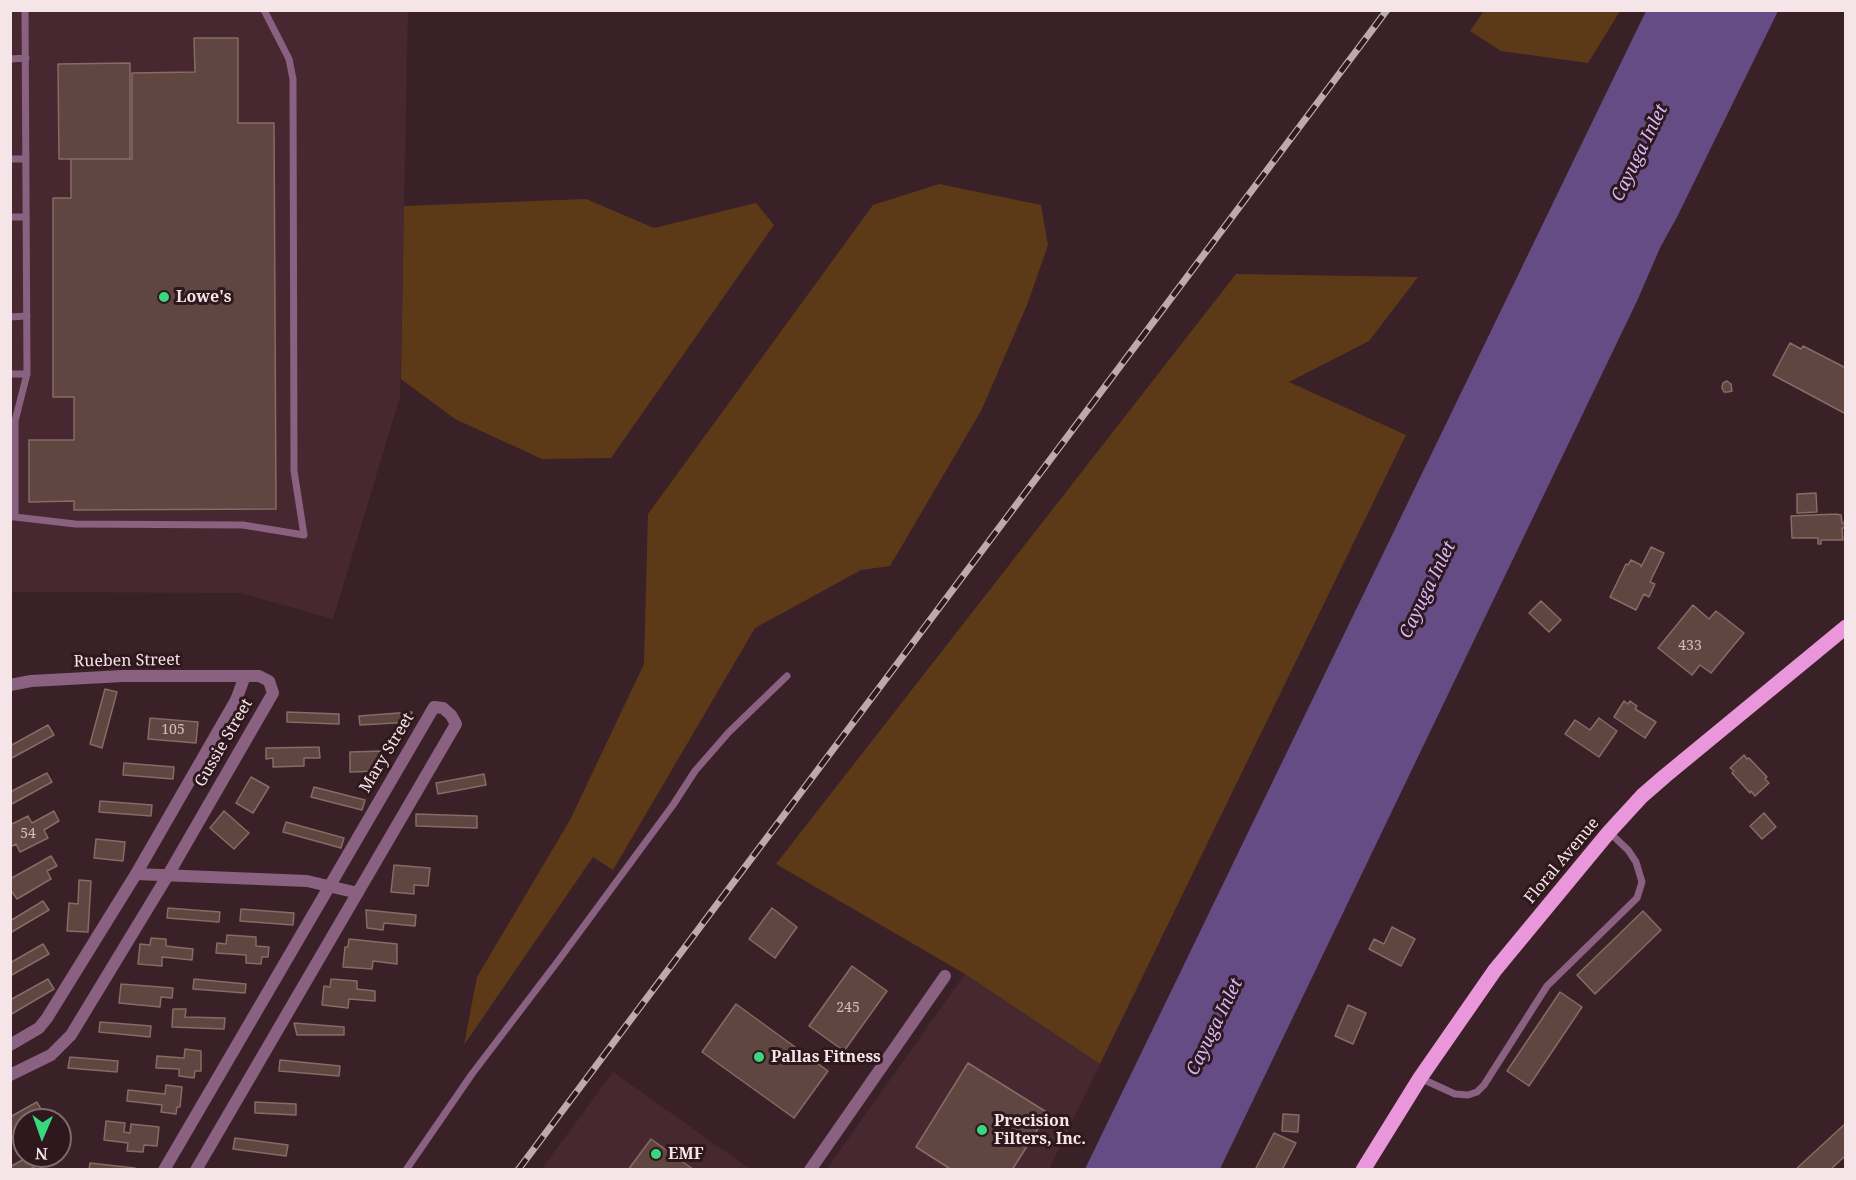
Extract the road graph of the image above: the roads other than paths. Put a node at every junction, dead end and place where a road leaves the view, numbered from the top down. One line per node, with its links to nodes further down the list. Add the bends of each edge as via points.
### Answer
1 (25, 10): 3 (lane)
2 (264, 10): 13 (lane, via 289,59 293,79 294,471 304,535 243,525 75,524)
3 (26, 58): 4 (lane); 6 (lane)
4 (10, 59)
5 (10, 159): 6 (lane)
6 (26, 159): 8 (lane)
7 (10, 217): 8 (lane)
8 (26, 217): 10 (lane)
9 (10, 316): 10 (lane)
10 (27, 316): 12 (lane)
11 (10, 374): 12 (lane)
12 (27, 374): 13 (lane, via 15,421)
13 (13, 517)
14 (1845, 627): 18 (main road, Floral Avenue, via 1665,776)
15 (245, 676): 17 (street, Rueben Street, via 123,676 31,681); 19 (street, Gussie Street, via 236,700); 20 (street, Gussie Street, via 260,676 269,681 273,693)
16 (788, 676): 29 (lane, via 695,771)
17 (10, 686)
18 (1609, 832): 26 (main road, Floral Avenue, via 1495,970); 26 (lane, via 1636,862 1642,882 1637,898 1547,986 1477,1092 1455,1094)
19 (136, 874): 20 (street); 24 (street, Gussie Street, via 48,1018)
20 (168, 875): 21 (street, via 307,881); 25 (street, Gussie Street, via 71,1035 51,1055)
21 (327, 886): 22 (street); 22 (street, Mary Street, via 434,707 442,708 456,724); 27 (street, Mary Street)
22 (358, 893): 28 (street, Mary Street)
23 (945, 976): 30 (street)
24 (10, 1045)
25 (10, 1075)
26 (1420, 1078): 31 (main road, Floral Avenue)
27 (164, 1170)
28 (196, 1170)
29 (406, 1170)
30 (810, 1170)
31 (1363, 1170)

